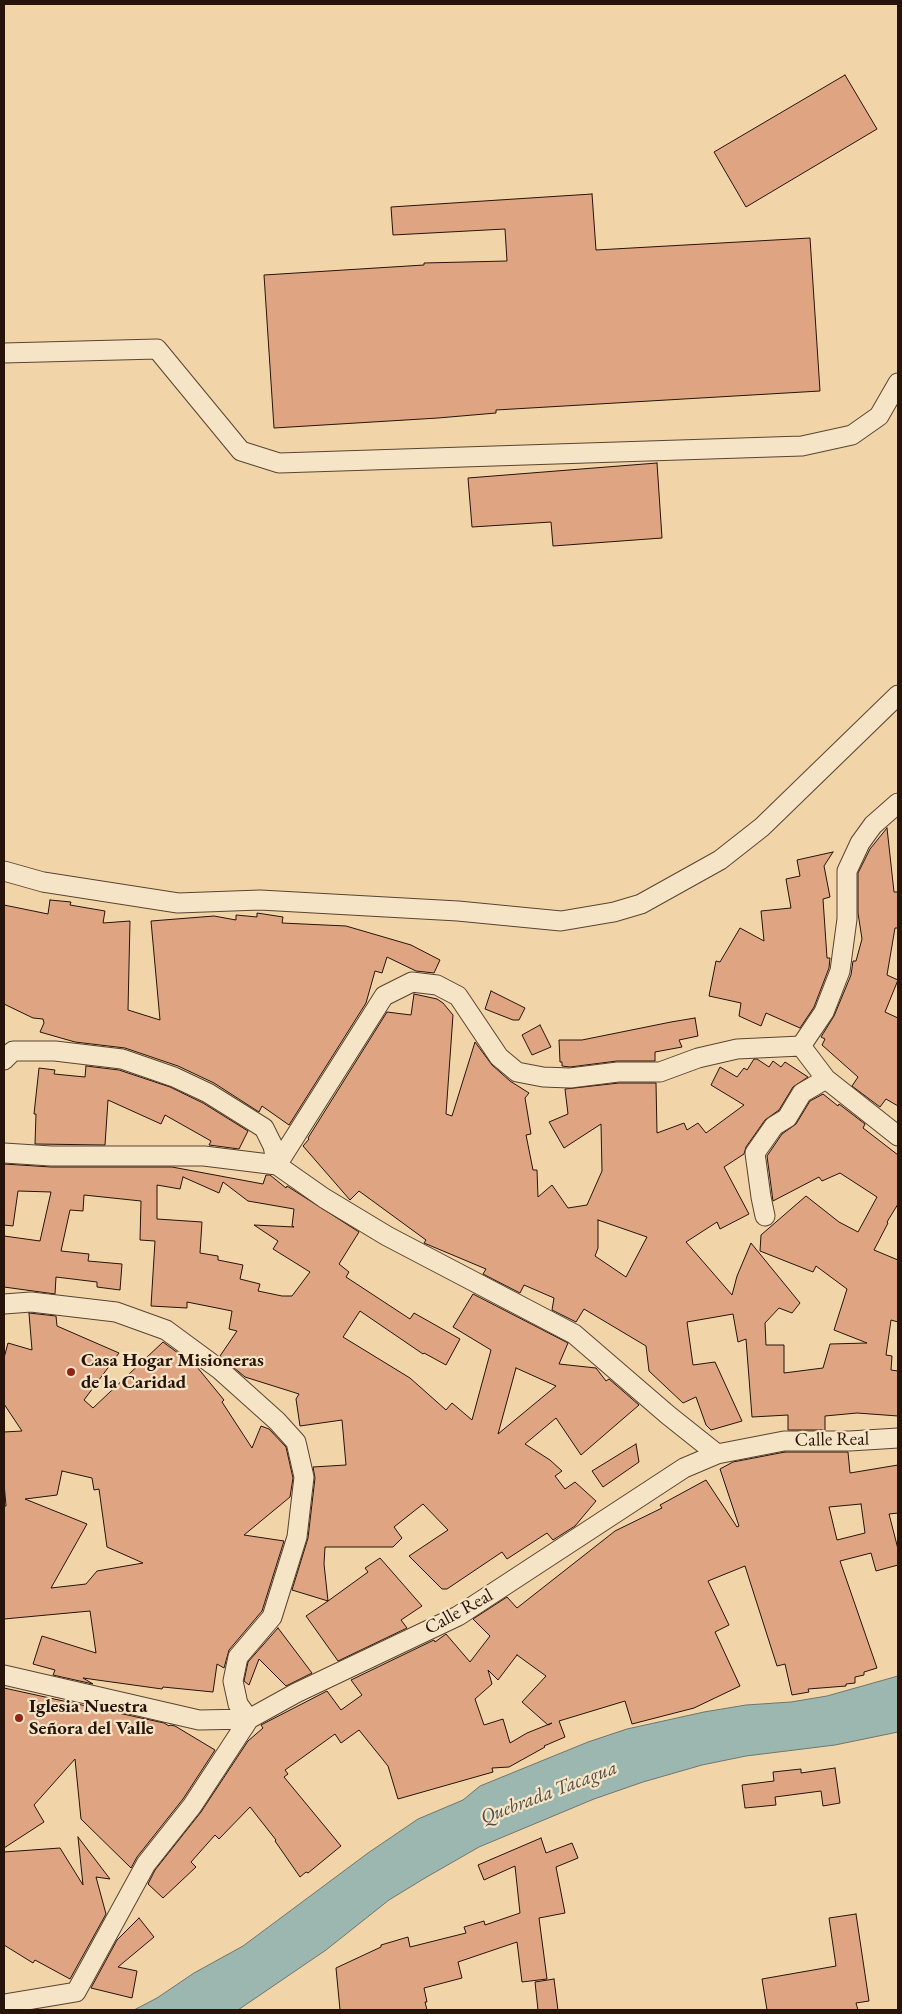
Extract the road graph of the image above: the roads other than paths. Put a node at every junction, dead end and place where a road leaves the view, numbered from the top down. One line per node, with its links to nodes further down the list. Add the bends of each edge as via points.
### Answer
1 (4, 353): 2 (street, via 157,349 241,452 280,463 802,446 852,435 879,416)
2 (898, 383)
3 (898, 695): 5 (street, via 762,828 720,860 641,904 614,912 561,921 458,911 260,900 178,902 43,882)
4 (898, 803): 6 (street, via 873,825 847,871 847,918 840,971 824,1012)
5 (4, 871)
6 (801, 1046): 8 (street); 11 (street, via 737,1048 660,1072 618,1072 570,1078 517,1072 499,1057 458,996 437,985 412,982 384,996)
7 (4, 1060): 11 (street, via 13,1051 55,1051 122,1059 174,1077 208,1093 264,1128 273,1146)
8 (826, 1079): 9 (street); 12 (street, via 802,1093 787,1118 774,1126 755,1153)
9 (898, 1136)
10 (4, 1153): 11 (street, via 204,1156)
11 (277, 1165): 15 (street, via 387,1236 574,1334)
12 (765, 1216)
13 (4, 1304): 17 (street, via 31,1302 116,1312 166,1330 219,1369 277,1420 296,1442 304,1477 297,1537 272,1616 238,1657 233,1681 238,1704)
14 (898, 1438): 15 (street, Calle Real, via 784,1440)
15 (717, 1454): 17 (street, Calle Real, via 684,1468 458,1616)
16 (4, 1675): 17 (street, Calle Real, via 199,1720)
17 (249, 1718): 18 (street, via 192,1806 146,1864 76,1992)
18 (4, 2004)

